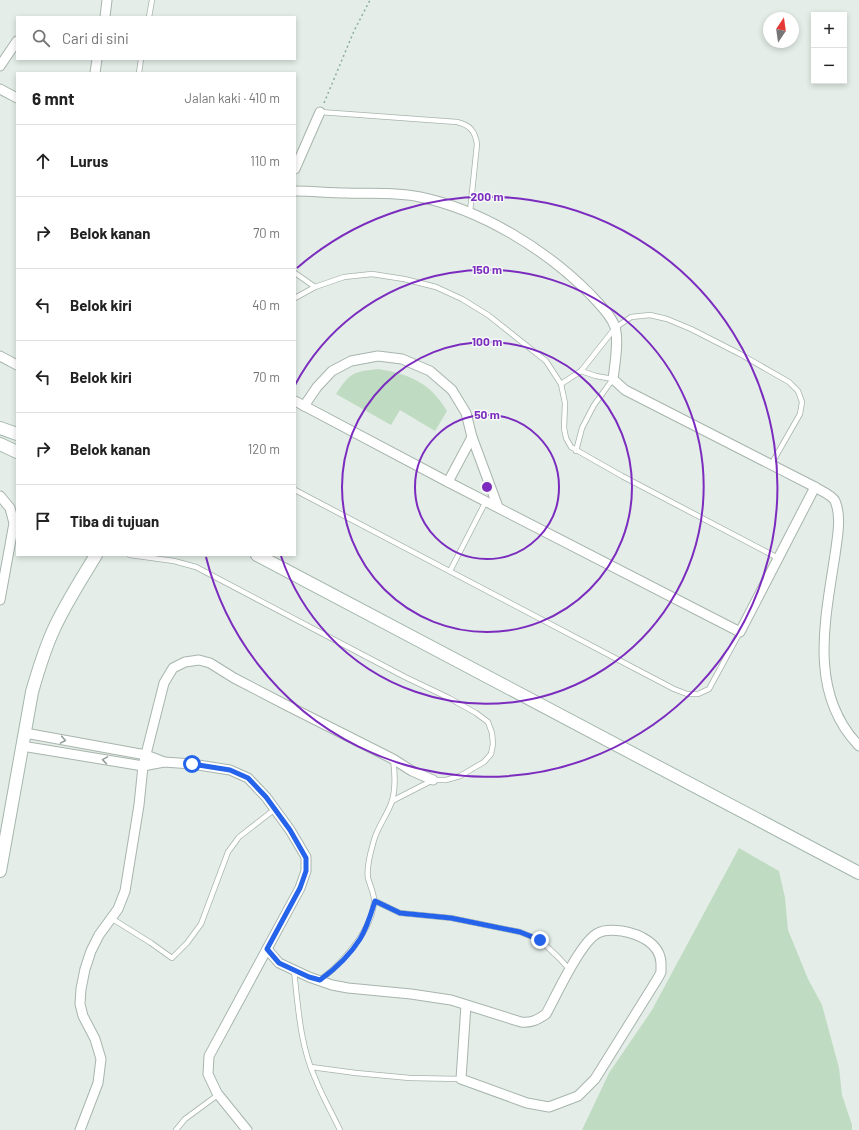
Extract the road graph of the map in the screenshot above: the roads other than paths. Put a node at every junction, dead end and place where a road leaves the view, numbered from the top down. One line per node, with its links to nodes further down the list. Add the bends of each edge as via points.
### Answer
1 (107, 0): 3 (street)
2 (152, 0): 4 (lane)
3 (105, 16)
4 (149, 16)
5 (16, 42): 8 (street)
6 (98, 60): 9 (street)
7 (141, 60): 10 (lane)
8 (0, 66)
9 (95, 72)
10 (138, 72)
11 (0, 89): 12 (street)
12 (16, 97)
13 (320, 112): 14 (street); 16 (lane, via 466,124 472,129 477,144)
14 (296, 167)
15 (296, 191): 16 (street, via 420,197)
16 (470, 212): 20 (street, via 540,252 573,276 603,308)
17 (296, 274): 18 (lane)
18 (315, 287): 19 (lane); 25 (lane, via 344,277 372,274 436,287 469,303 510,331 546,361)
19 (296, 297)
20 (615, 328): 23 (lane); 24 (street); 34 (lane, via 631,317 650,315 667,319 740,354 789,382 798,390 802,402 800,414)
21 (0, 356): 22 (street)
22 (16, 364)
23 (580, 371): 24 (lane); 25 (lane)
24 (613, 378): 32 (lane, via 582,428); 34 (street, via 625,390)
25 (561, 384): 32 (lane, via 565,403 566,438)
26 (296, 402): 27 (street)
27 (304, 406): 30 (street, via 332,371 351,361 378,356 402,359 430,371 452,390 466,413); 35 (street)
28 (0, 428): 29 (street)
29 (16, 434)
30 (472, 437): 35 (street); 40 (street)
31 (0, 444): 33 (street)
32 (576, 451): 44 (lane)
33 (16, 452)
34 (772, 463): 36 (street)
35 (448, 482): 39 (street)
36 (815, 487): 44 (street); 50 (street, via 834,499 838,510 838,533 825,633 825,681 836,714 844,729)
37 (296, 491): 45 (lane)
38 (0, 496): 46 (street, via 10,508 14,523)
39 (486, 502): 40 (street); 45 (lane)
40 (498, 507): 47 (street)
41 (95, 556): 48 (street, via 62,612 44,653 32,692)
42 (137, 556): 55 (lane, via 196,567 449,698 488,722 493,744 491,754 484,762 460,776)
43 (259, 556): 59 (street)
44 (778, 558): 47 (street)
45 (450, 571): 47 (lane, via 674,690 687,694 698,694 709,689)
46 (0, 600)
47 (740, 632)
48 (25, 733): 49 (street); 51 (street, one-way to 51)
49 (22, 746): 54 (street, one-way to 49); 58 (street)
50 (859, 746)
51 (146, 755): 52 (street, via 164,683 173,668 185,662 199,660 210,663 234,678); 53 (street); 54 (street)
52 (393, 759): 55 (street); 56 (lane, via 395,781)
53 (164, 762): 54 (street); 57 (street, via 230,770 248,778)
54 (143, 766): 61 (street, via 140,805 125,891 118,909)
55 (433, 780): 56 (lane)
56 (392, 801): 60 (lane, via 375,837 369,863 368,877)
57 (275, 810): 61 (lane, via 239,837 228,852 201,924 172,958); 62 (street, via 306,858 306,871 300,888)
58 (0, 871)
59 (859, 873)
60 (375, 901): 64 (lane, via 400,913 451,918 520,932 540,940); 65 (lane, via 360,939 338,966)
61 (111, 918): 70 (street, via 91,951 80,989 83,1016 95,1039 101,1059 98,1083)
62 (267, 949): 63 (street, via 279,963); 69 (street, via 209,1056 208,1074)
63 (294, 970): 65 (street); 67 (lane, via 298,1007)
64 (570, 970): 66 (street, via 546,1014 530,1023); 68 (street, via 579,954 598,932 613,930 644,938 661,959 661,971 656,981 596,1079 578,1096 549,1107 527,1103)
65 (320, 980): 66 (street, via 348,988 411,994)
66 (466, 1005): 68 (street)
67 (311, 1067): 68 (lane, via 410,1078); 73 (lane)
68 (461, 1080)
69 (219, 1094): 71 (lane, via 185,1119); 72 (street)
70 (80, 1130)
71 (176, 1130)
72 (247, 1130)
73 (340, 1130)

